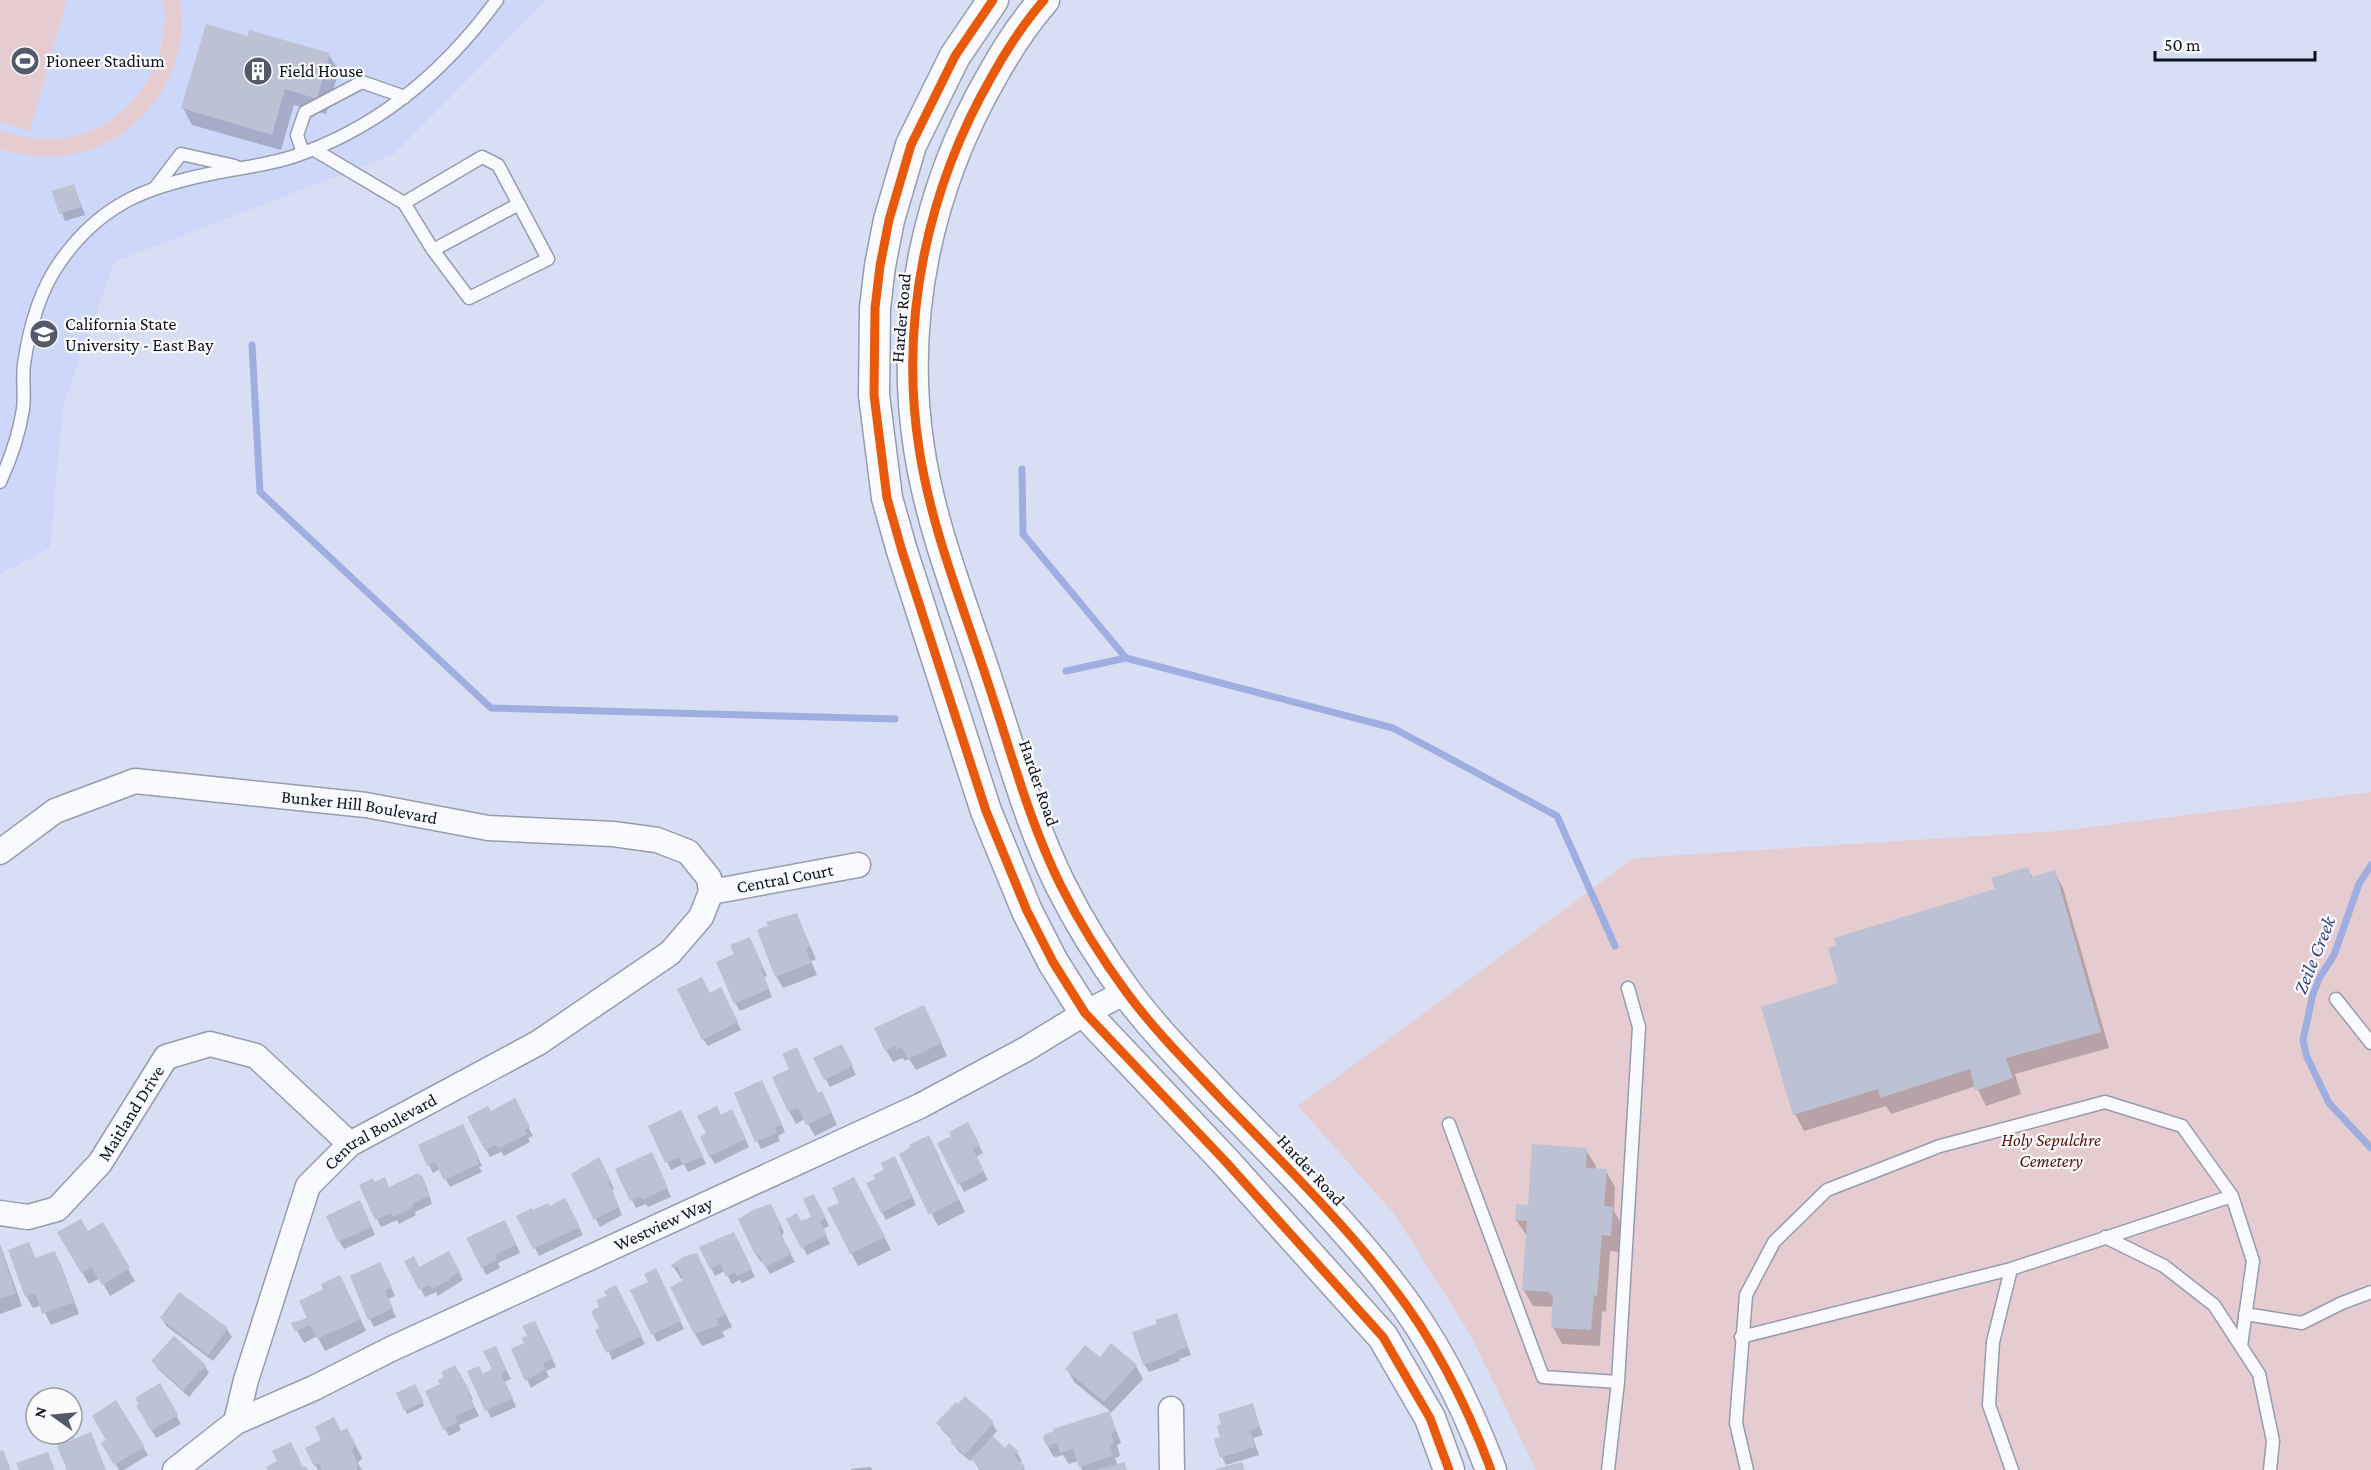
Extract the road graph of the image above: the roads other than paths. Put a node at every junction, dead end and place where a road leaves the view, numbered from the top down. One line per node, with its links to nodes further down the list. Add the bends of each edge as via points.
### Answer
1 (497, 0): 4 (lane, via 452,56)
2 (993, 0): 18 (street, Harder Road, via 955,56 930,103 899,181 886,232 875,309 875,406 887,498 986,810 1027,911)
3 (1044, 0): 16 (street, Harder Road, via 1002,59 973,110 949,165 922,263 915,315 914,404 928,494 1032,817 1084,929)
4 (405, 97): 5 (lane, via 362,125); 5 (lane, via 362,82 305,112 297,135)
5 (308, 151): 6 (lane); 8 (lane)
6 (242, 168): 7 (lane); 7 (lane, via 181,154)
7 (155, 188): 11 (lane, via 118,204 96,222 52,274 26,356 16,444)
8 (404, 203): 9 (lane, via 482,157 498,165); 10 (lane)
9 (519, 204): 10 (lane); 10 (lane, via 548,259 469,298)
10 (433, 250)
11 (0, 482)
12 (0, 852): 14 (street, Bunker Hill Boulevard, via 55,811 135,781 366,805 488,828 657,840 688,852 709,878)
13 (858, 865): 14 (street, Central Court)
14 (711, 892): 21 (street, Central Boulevard, via 701,917 670,953 538,1043)
15 (1628, 988): 30 (lane, via 1639,1027)
16 (1126, 992): 18 (street); 36 (street, Harder Road, via 1160,1035 1353,1239 1394,1288 1454,1388)
17 (2336, 999): 19 (lane)
18 (1085, 1013): 32 (street, Westview Way, via 920,1107); 35 (street, Harder Road, via 1383,1337 1430,1418)
19 (2371, 1043)
20 (1449, 1124): 30 (lane, via 1543,1377)
21 (350, 1144): 23 (street, Maitland Drive, via 256,1056 210,1044 166,1057 100,1163 57,1209 28,1217); 32 (street, Central Boulevard, via 308,1186)
22 (2232, 1196): 24 (lane); 27 (lane, via 2253,1261); 28 (lane, via 2182,1126 2105,1102 1940,1146 1827,1190 1774,1242 1746,1295)
23 (0, 1213)
24 (2105, 1237): 25 (lane); 29 (lane, via 2164,1266 2214,1305)
25 (2011, 1269): 28 (lane); 39 (lane, via 1993,1342 1989,1405)
26 (2371, 1292): 27 (lane, via 2302,1323)
27 (2245, 1314): 29 (lane)
28 (1741, 1336): 38 (lane, via 1736,1423)
29 (2241, 1346): 40 (lane, via 2259,1374 2273,1441)
30 (1618, 1382): 37 (lane)
31 (1171, 1409): 34 (street)
32 (236, 1422): 33 (street)
33 (175, 1470)
34 (1172, 1470)
35 (1449, 1470)
36 (1491, 1470)
37 (1608, 1470)
38 (1747, 1470)
39 (2012, 1470)
40 (2270, 1470)

